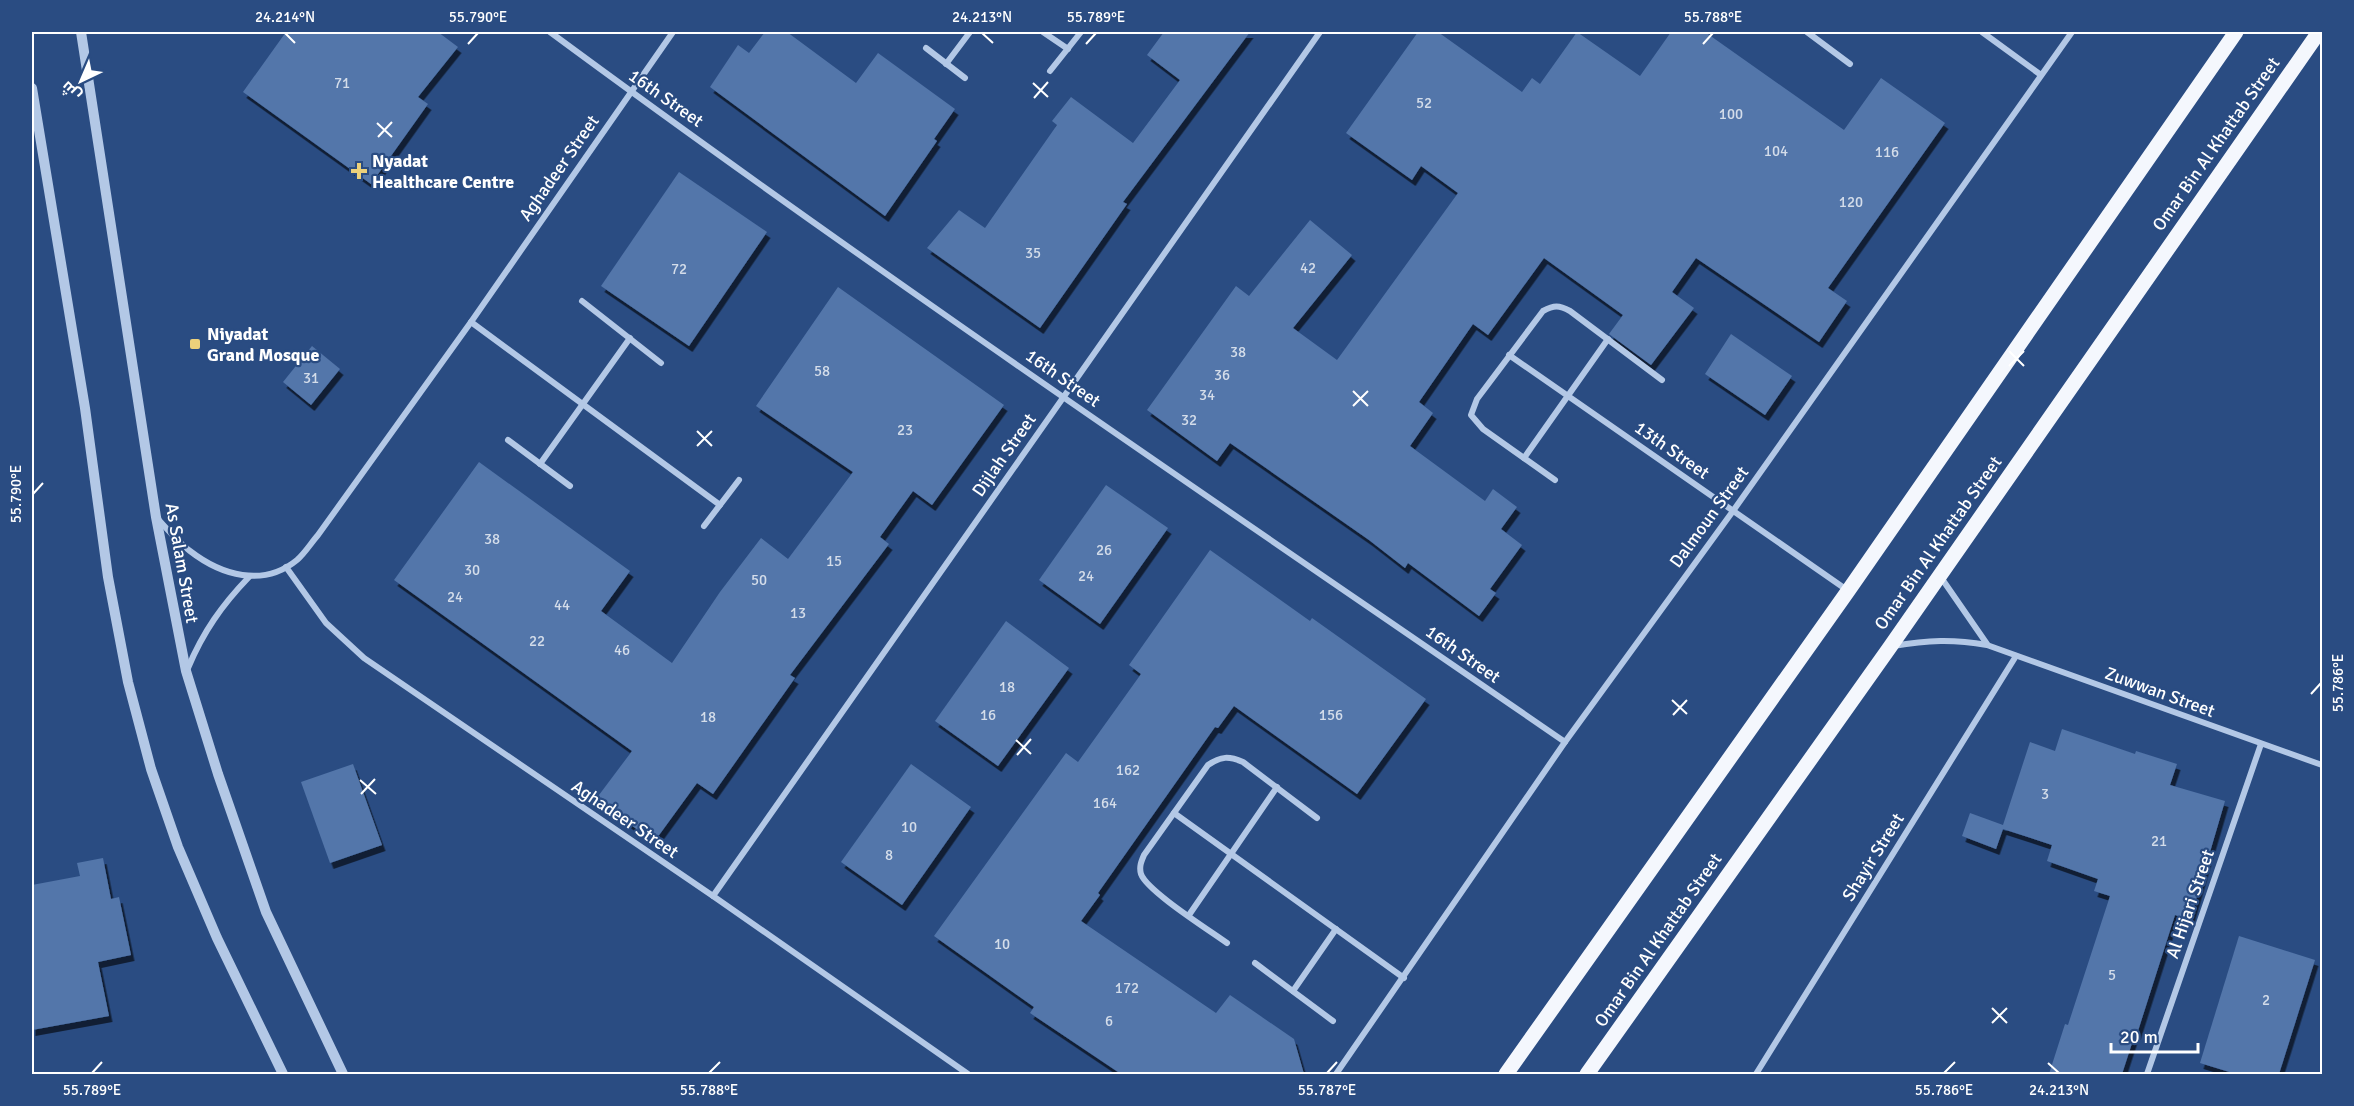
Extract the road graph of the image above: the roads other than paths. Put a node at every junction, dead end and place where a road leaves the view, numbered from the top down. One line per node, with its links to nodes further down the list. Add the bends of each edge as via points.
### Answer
1 (81, 32): 40 (street, As Salam Street)
2 (550, 32): 21 (street, 16th Street)
3 (673, 32): 21 (street, Aghadeer Street)
4 (970, 32): 15 (street)
5 (1043, 32): 14 (street)
6 (1081, 32): 14 (street)
7 (1320, 32): 30 (street, Dijlah Street)
8 (1807, 32): 16 (street)
9 (1982, 32): 18 (street)
10 (2072, 32): 18 (street, Dalmoun Street)
11 (2236, 32): 45 (main road)
12 (2319, 32): 43 (main road, Omar Bin Al Khattab Street)
13 (926, 48): 15 (street)
14 (1068, 49): 17 (street)
15 (946, 64): 19 (street)
16 (1850, 64)
17 (1050, 71)
18 (2041, 75): 39 (street, Dalmoun Street)
19 (964, 78)
20 (32, 88): 65 (street, via 85,408 108,577 131,693 178,847)
21 (631, 92): 23 (street, Aghadeer Street); 30 (street, 16th Street)
22 (582, 301): 24 (street)
23 (471, 322): 31 (street); 42 (street, Aghadeer Street, via 318,535 297,560)
24 (630, 338): 27 (street); 31 (street)
25 (1608, 339): 26 (street, via 1570,311 1552,306 1536,319); 28 (street); 29 (street)
26 (1509, 355): 29 (street, 13th Street); 33 (street, via 1477,399 1471,415 1483,429)
27 (661, 363)
28 (1662, 380)
29 (1567, 396): 33 (street); 39 (street, 13th Street)
30 (1063, 397): 50 (street, 16th Street); 57 (street, Dijlah Street)
31 (583, 405): 34 (street); 38 (street)
32 (508, 440): 34 (street)
33 (1524, 458): 36 (street)
34 (540, 464): 37 (street)
35 (739, 480): 38 (street)
36 (1555, 480)
37 (570, 486)
38 (720, 505): 41 (street)
39 (1733, 511): 45 (street, 13th Street); 50 (street, Dalmoun Street)
40 (156, 517): 44 (street, Aghadeer Street, via 188,550 227,572); 49 (street, As Salam Street)
41 (704, 526)
42 (285, 567): 44 (street, Aghadeer Street); 57 (street, Aghadeer Street, via 326,623 364,657)
43 (1939, 575): 46 (street); 47 (main road, Omar Bin Al Khattab Street)
44 (249, 577): 49 (street, via 212,620)
45 (1848, 591): 69 (main road)
46 (1987, 645): 47 (street, Zuwwan Street, via 1954,640); 48 (street, Zuwwan Street)
47 (1890, 647): 70 (main road, Omar Bin Al Khattab Street)
48 (2016, 656): 51 (street, Zuwwan Street); 71 (street, Shayir Street)
49 (186, 671): 66 (street, As Salam Street, via 267,912)
50 (1565, 742): 62 (street, Dalmoun Street)
51 (2261, 744): 52 (street, Zuwwan Street); 72 (street, Al Hijari Street)
52 (2322, 765)
53 (1277, 787): 54 (street, via 1243,762 1223,757 1209,765); 55 (street); 56 (street)
54 (1174, 813): 56 (street); 58 (street, via 1144,855 1141,872 1151,887)
55 (1317, 818)
56 (1231, 854): 58 (street); 59 (street)
57 (713, 896): 67 (street, Aghadeer Street)
58 (1189, 915): 60 (street)
59 (1336, 929): 62 (street); 63 (street)
60 (1227, 943)
61 (1256, 963): 63 (street)
62 (1404, 978): 68 (street, Dalmoun Street)
63 (1293, 991): 64 (street)
64 (1333, 1021)
65 (283, 1074)
66 (343, 1074)
67 (968, 1074)
68 (1336, 1074)
69 (1506, 1074)
70 (1587, 1074)
71 (1756, 1074)
72 (2148, 1074)

